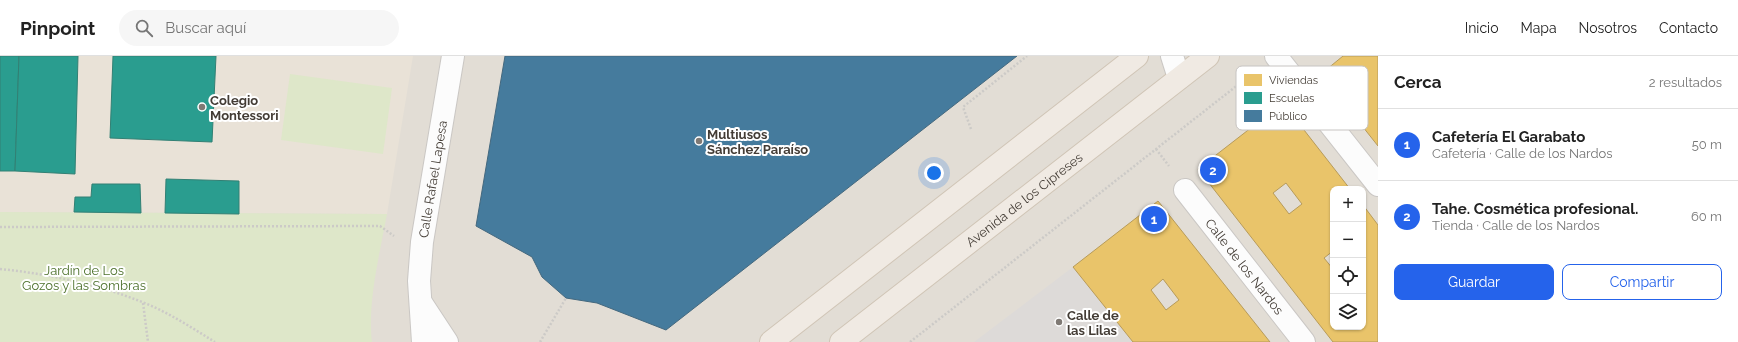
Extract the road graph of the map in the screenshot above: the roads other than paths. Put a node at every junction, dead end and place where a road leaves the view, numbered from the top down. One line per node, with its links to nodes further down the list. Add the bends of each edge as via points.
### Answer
1 (453, 56): 11 (street, Calle Rafael Lapesa, via 422,242 419,281)
2 (1137, 56): 14 (main road)
3 (1172, 56): 7 (street)
4 (1208, 56): 7 (main road, Avenida de los Cipreses)
5 (1276, 56): 6 (street)
6 (1284, 66)
7 (1179, 78): 15 (main road, Avenida de los Cipreses)
8 (1335, 130): 9 (street)
9 (1378, 185)
10 (1186, 190): 16 (street, Calle de los Nardos)
11 (422, 304): 12 (street, Calle Rafael Lapesa); 13 (street, Calle Rafael Lapesa)
12 (423, 342)
13 (447, 342)
14 (771, 342)
15 (841, 342)
16 (1304, 342)

